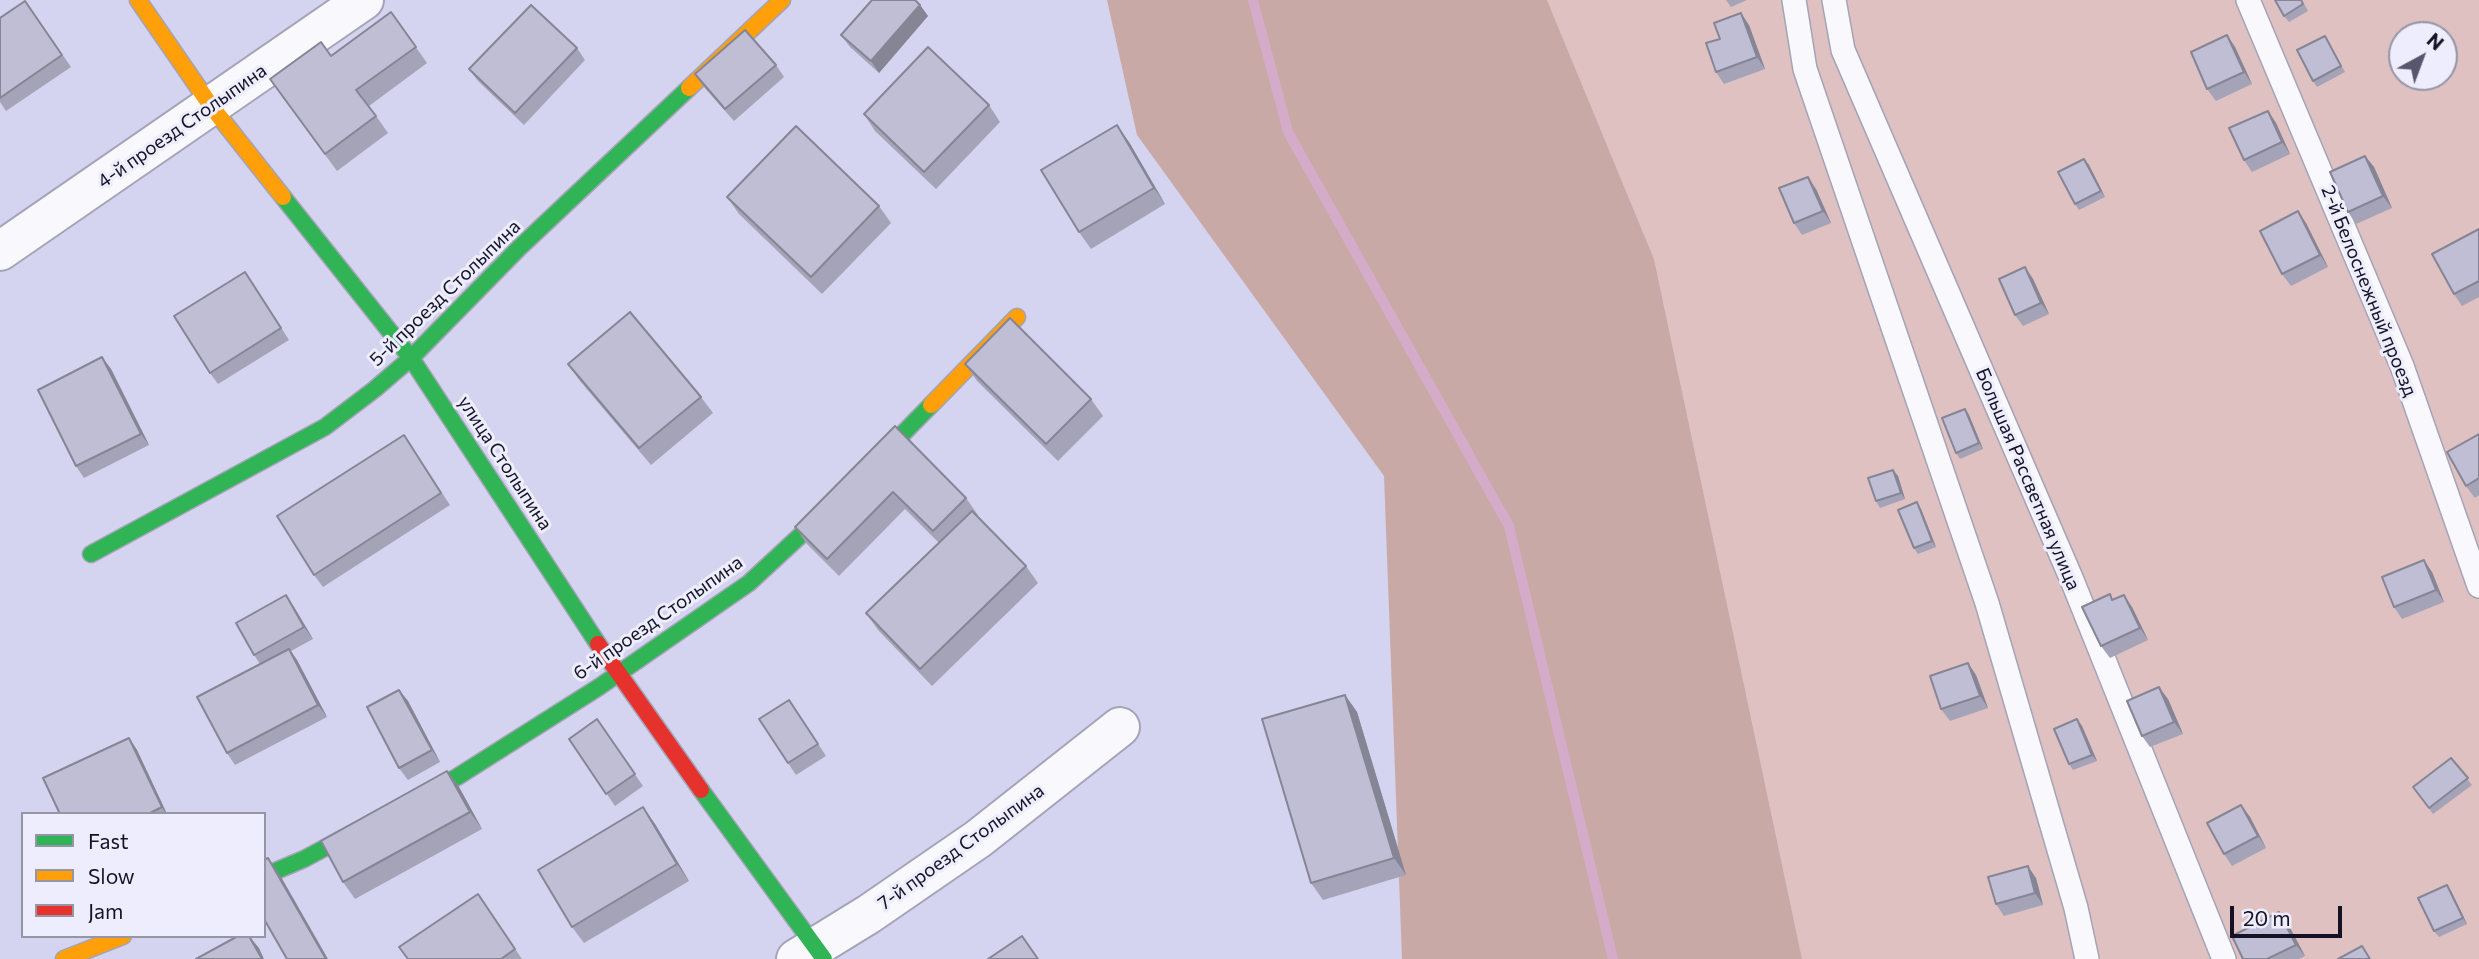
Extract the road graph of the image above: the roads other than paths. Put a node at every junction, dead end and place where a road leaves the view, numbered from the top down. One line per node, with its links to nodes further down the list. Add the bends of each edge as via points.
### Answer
1 (138, 0): 7 (street, улица Столыпина)
2 (364, 0): 7 (street, 4-й проезд Столыпина)
3 (782, 0): 10 (street, 5-й проезд Столыпина, via 519,248)
4 (1794, 0): 19 (lane, via 1805,69 1987,603)
5 (1834, 0): 20 (lane, Большая Рассветная улица, via 1843,50 2072,580)
6 (2248, 0): 12 (lane, 2-й Белоснежный проезд, via 2402,366)
7 (211, 106): 8 (street, 4-й проезд Столыпина); 10 (street, улица Столыпина)
8 (0, 251)
9 (1017, 317): 13 (street, 6-й проезд Столыпина, via 829,509 748,583)
10 (411, 358): 11 (street, 5-й проезд Столыпина, via 326,427); 13 (street, улица Столыпина)
11 (91, 554)
12 (2479, 586)
13 (617, 674): 15 (street, 6-й проезд Столыпина, via 457,777); 17 (street, улица Столыпина)
14 (1119, 727): 17 (street, 7-й проезд Столыпина, via 978,839)
15 (266, 875)
16 (118, 938): 18 (street)
17 (812, 955)
18 (64, 959)
19 (2087, 959)
20 (2224, 959)

